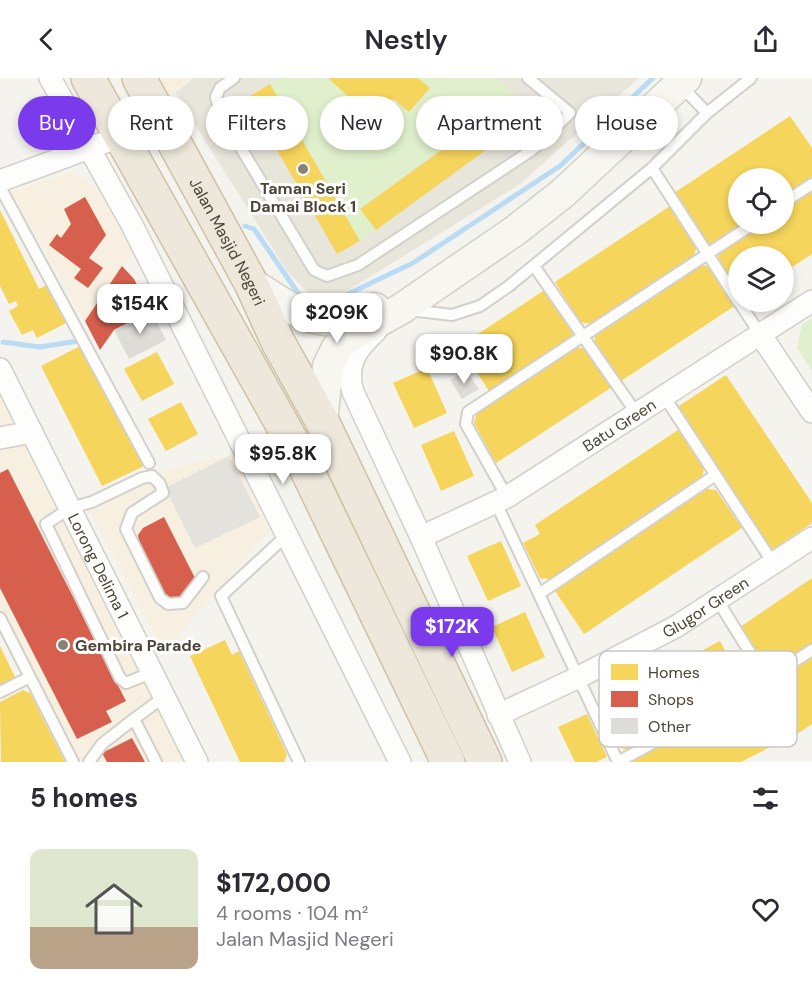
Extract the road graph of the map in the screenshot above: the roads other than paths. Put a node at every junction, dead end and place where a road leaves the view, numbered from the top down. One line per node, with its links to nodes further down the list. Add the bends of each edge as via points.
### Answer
1 (50, 78): 8 (street)
2 (88, 78): 9 (highway)
3 (234, 78): 4 (lane, via 220,88 216,97 220,113 314,270 327,276 358,265 540,143 570,112)
4 (528, 78)
5 (751, 78): 10 (lane)
6 (144, 81): 23 (highway, Jalan Masjid Negeri)
7 (683, 81): 10 (lane); 25 (street, via 563,193)
8 (60, 96)
9 (108, 112)
10 (707, 113): 14 (lane)
11 (89, 150): 15 (street); 19 (street)
12 (126, 150): 19 (highway)
13 (153, 150): 31 (highway, via 255,324)
14 (652, 168): 21 (lane); 22 (lane)
15 (0, 181)
16 (812, 184): 18 (lane)
17 (0, 187): 39 (lane)
18 (794, 196)
19 (147, 217): 43 (street); 72 (highway, via 300,456)
20 (738, 234): 21 (lane)
21 (708, 254): 24 (lane); 30 (lane)
22 (534, 266): 27 (lane, via 480,306 452,315); 30 (lane)
23 (251, 283): 25 (street, via 312,318 340,320); 31 (highway, Jalan Masjid Negeri)
24 (728, 285)
25 (433, 288): 27 (street)
26 (812, 301): 29 (street, Batu Green)
27 (401, 309): 36 (street, via 354,333 337,348 327,373); 44 (street, via 358,350 350,363 349,379)
28 (745, 312): 29 (lane)
29 (760, 334): 33 (street, Batu Green); 34 (street)
30 (583, 336): 35 (lane); 41 (lane, via 468,412 466,424)
31 (278, 342): 36 (highway, Jalan Masjid Negeri)
32 (0, 372): 37 (street, Lorong Delima 1)
33 (664, 396): 35 (street, Batu Green); 40 (lane)
34 (812, 412)
35 (637, 414): 41 (street, Batu Green)
36 (322, 421): 73 (highway, Jalan Masjid Negeri)
37 (32, 432): 38 (street); 42 (street, Lorong Delima 1)
38 (0, 438)
39 (149, 463)
40 (714, 476): 46 (lane); 48 (lane)
41 (502, 500): 44 (street, Batu Green); 48 (lane)
42 (70, 508): 47 (lane, via 92,502 146,476 156,480 163,493 132,513 126,529 160,598 168,604 183,603); 56 (street, Lorong Delima 1); 56 (lane, via 49,520 47,529 120,678 126,683 133,682)
43 (287, 535): 70 (lane, via 221,596); 71 (street)
44 (421, 537): 61 (street)
45 (812, 538): 46 (street, Glugor Green)
46 (773, 564): 49 (street, Glugor Green)
47 (203, 577)
48 (539, 594): 58 (lane)
49 (718, 601): 52 (street, Glugor Green); 53 (lane)
50 (0, 618): 57 (lane)
51 (812, 650): 54 (lane)
52 (628, 651)
53 (750, 651)
54 (797, 660)
55 (599, 666): 58 (street, Glugor Green)
56 (153, 672): 60 (street, Lorong Delima 1)
57 (30, 677): 59 (lane); 66 (lane)
58 (579, 677): 61 (street, Glugor Green); 63 (lane)
59 (0, 692)
60 (165, 696): 62 (lane); 69 (street, Lorong Delima 1)
61 (498, 715): 74 (street)
62 (134, 719): 67 (lane, via 102,744); 68 (lane)
63 (599, 721)
64 (611, 747): 75 (lane)
65 (645, 747): 75 (lane)
66 (73, 762)
67 (89, 762)
68 (156, 762)
69 (197, 762)
70 (299, 762)
71 (400, 762)
72 (448, 762)
73 (485, 762)
74 (520, 762)
75 (618, 762)

